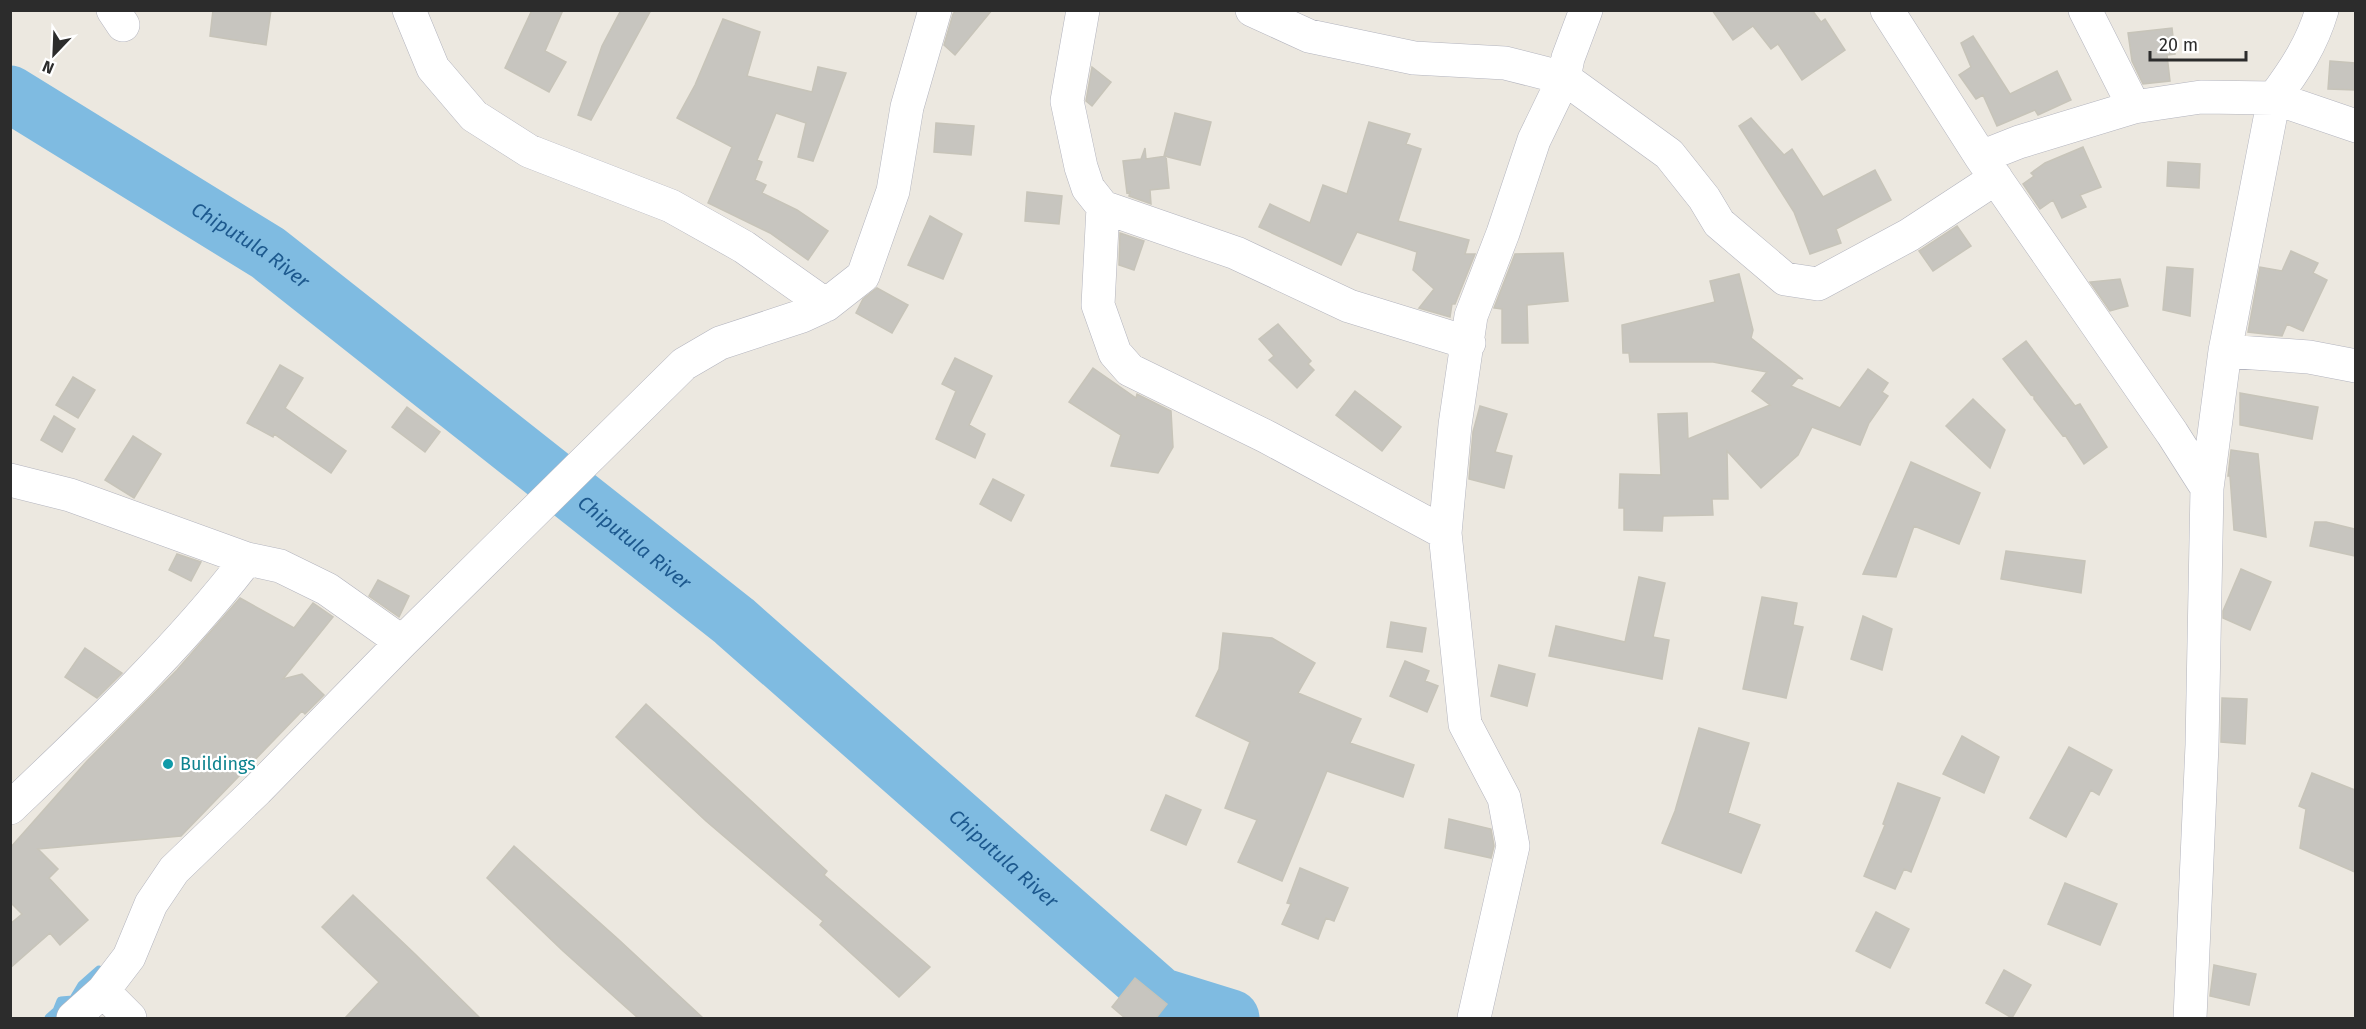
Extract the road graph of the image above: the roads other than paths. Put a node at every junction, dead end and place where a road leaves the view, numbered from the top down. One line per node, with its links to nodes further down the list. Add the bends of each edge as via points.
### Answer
1 (409, 10): 15 (street, via 433,68 474,116 529,151 671,206 744,248)
2 (935, 10): 15 (street, via 907,107 893,191 863,276)
3 (1083, 10): 14 (street, via 1067,101 1080,167 1088,188)
4 (1252, 10): 9 (street, via 1309,36 1414,58 1505,63)
5 (1586, 10): 9 (street)
6 (1887, 10): 13 (street)
7 (2085, 10): 11 (street)
8 (2322, 10): 10 (street, via 2300,63)
9 (1564, 78): 13 (street, via 1669,154 1719,223 1785,279 1818,284 1909,235); 16 (street, via 1534,140 1471,316)
10 (2274, 98): 11 (street, via 2201,97); 12 (street); 17 (street)
11 (2133, 106): 13 (street, via 2019,142)
12 (2355, 126)
13 (1989, 168): 20 (street)
14 (1103, 207): 16 (street, via 1236,253 1348,306); 21 (street, via 1098,305 1115,353 1130,370 1267,437)
15 (826, 305): 23 (street, via 720,344 684,364)
16 (1469, 343): 21 (street, via 1455,425)
17 (2224, 351): 18 (street, via 2309,357); 20 (street)
18 (2355, 366)
19 (10, 480): 22 (street, via 70,495)
20 (2207, 488): 29 (street, via 2202,745)
21 (1445, 533): 28 (street, via 1465,724 1504,798 1513,846)
22 (247, 559): 23 (street, via 280,566 327,589); 24 (street, via 173,645)
23 (402, 642): 25 (street, via 174,870 152,904 129,957)
24 (10, 808)
25 (103, 991): 26 (street); 27 (street)
26 (73, 1018)
27 (130, 1018)
28 (1474, 1018)
29 (2190, 1018)

